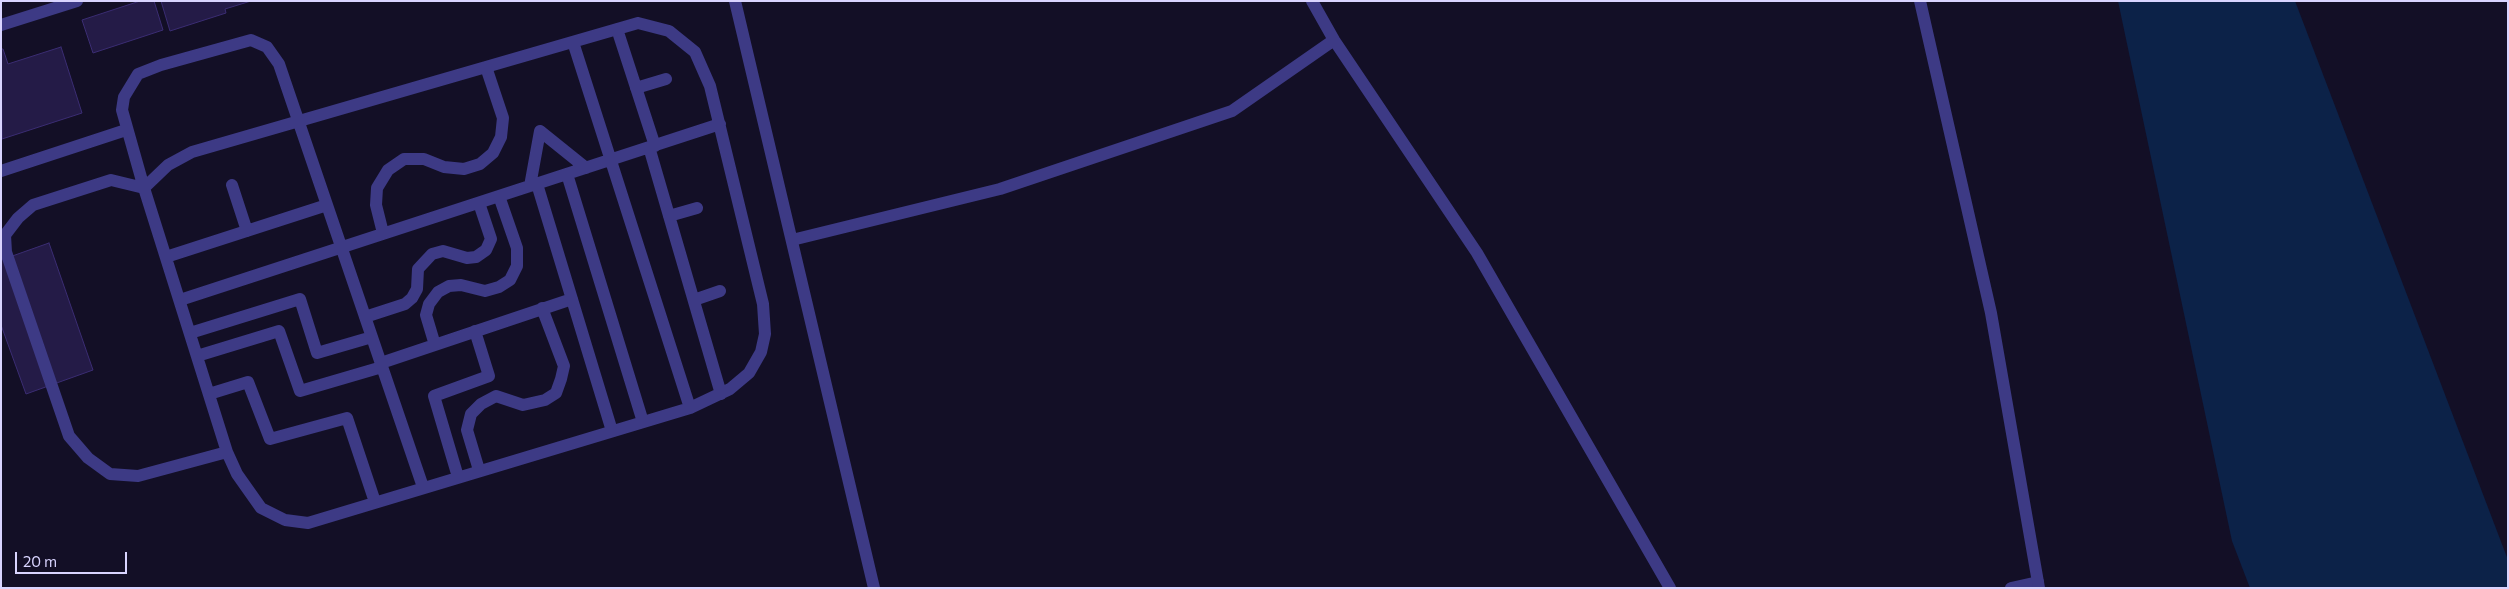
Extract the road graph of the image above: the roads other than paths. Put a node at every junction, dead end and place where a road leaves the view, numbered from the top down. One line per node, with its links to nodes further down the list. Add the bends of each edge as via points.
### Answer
1 (77, 1): 5 (street)
2 (735, 1): 30 (street)
3 (1312, 1): 7 (street)
4 (1920, 1): 55 (street, via 1991,313)
5 (1, 25)
6 (618, 29): 8 (street); 11 (street); 13 (street, via 638,23 669,31 694,52 710,86)
7 (1334, 40): 30 (street, via 1232,110 1000,189); 57 (street, via 1477,253)
8 (573, 42): 9 (street); 16 (street)
9 (486, 67): 12 (street); 29 (street, via 503,118 501,136 493,153 480,164 464,169 444,167 424,159 404,159 388,170 377,188 376,205)
10 (666, 79): 11 (street)
11 (636, 88): 15 (street)
12 (298, 121): 14 (street, via 279,64 267,47 251,40 138,74 124,96 122,110); 22 (street, via 192,152 168,165); 25 (street)
13 (720, 124): 15 (street); 46 (street, via 762,304 765,334 761,352 749,373)
14 (126, 130): 18 (street); 22 (street)
15 (652, 147): 16 (street); 27 (street)
16 (611, 160): 17 (street); 47 (street)
17 (586, 168): 19 (street); 21 (street, via 540,131)
18 (1, 171)
19 (567, 174): 21 (street); 48 (street)
20 (232, 185): 28 (street)
21 (534, 185): 23 (street); 34 (street)
22 (144, 188): 32 (street); 50 (street, via 111,180 34,205 5,235 6,252 70,436 88,458 110,474 138,476)
23 (499, 196): 24 (street); 42 (street, via 516,248 517,266 510,280 499,287 485,291 461,284 438,292 426,315)
24 (479, 203): 29 (street); 38 (street, via 491,238 486,250 476,257 467,258 443,251 432,254 418,270 417,289 406,304)
25 (327, 205): 28 (street); 31 (street)
26 (697, 208): 27 (street)
27 (669, 216): 36 (street)
28 (246, 231): 32 (street)
29 (383, 233): 31 (street)
30 (792, 240): 56 (street)
31 (341, 247): 35 (street); 38 (street)
32 (166, 257): 35 (street)
33 (720, 291): 36 (street)
34 (572, 298): 37 (street); 49 (street)
35 (180, 300): 40 (street)
36 (694, 300): 46 (street)
37 (542, 308): 39 (street); 51 (street, via 564,366 556,393 545,400 523,405 496,396 471,414 468,430)
38 (365, 317): 41 (street)
39 (475, 331): 42 (street); 52 (street, via 489,376 434,396)
40 (190, 333): 41 (street, via 300,299 317,353); 43 (street)
41 (372, 336): 44 (street)
42 (435, 345): 44 (street)
43 (197, 356): 44 (street, via 279,331 300,391); 45 (street)
44 (381, 365): 53 (street)
45 (209, 394): 50 (street); 54 (street, via 248,382 270,438 347,418)
46 (721, 394): 47 (street)
47 (690, 408): 48 (street)
48 (643, 422): 49 (street)
49 (612, 431): 51 (street)
50 (227, 452): 54 (street, via 237,474 261,508 285,520 308,523)
51 (479, 470): 52 (street)
52 (458, 477): 53 (street)
53 (423, 487): 54 (street)
54 (375, 502)
55 (2038, 585): 58 (street)
56 (874, 588)
57 (1670, 588)
58 (2011, 588)

